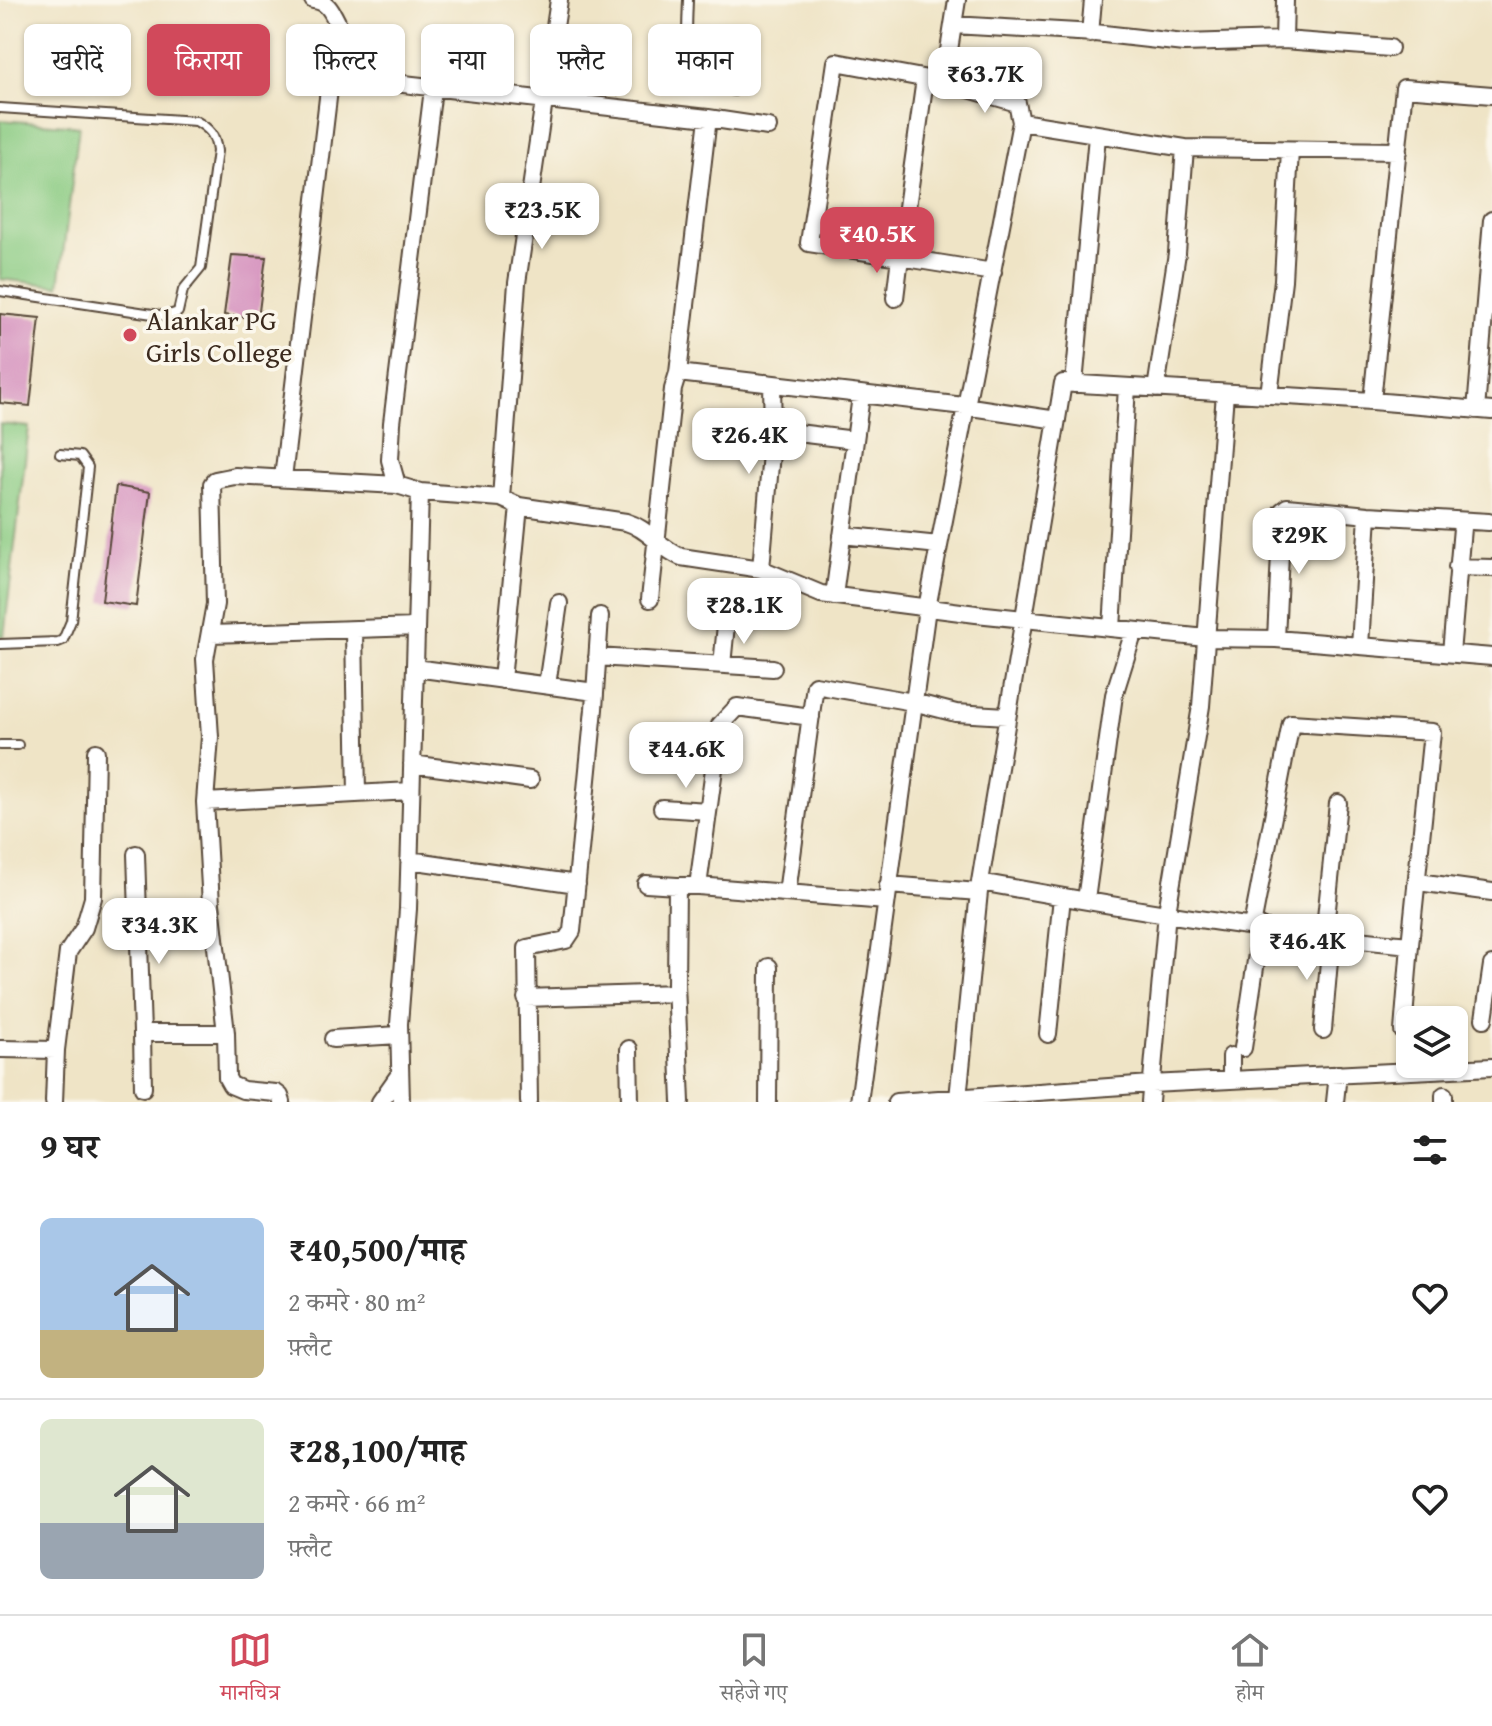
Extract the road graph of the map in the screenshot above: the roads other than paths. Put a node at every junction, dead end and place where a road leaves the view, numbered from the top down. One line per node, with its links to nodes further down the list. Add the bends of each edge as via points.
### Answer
1 (313, 0): 7 (street, via 330,9)
2 (559, 0): 19 (street)
3 (688, 0): 8 (lane)
4 (957, 0): 9 (street)
5 (1093, 0): 10 (street)
6 (1285, 0): 11 (street)
7 (337, 24)
8 (687, 24)
9 (953, 25): 10 (street); 14 (street)
10 (1090, 34): 11 (street, via 1184,43)
11 (1284, 40): 12 (street)
12 (1390, 48)
13 (925, 79): 14 (street); 29 (street); 29 (street, via 836,62 809,243)
14 (944, 82): 22 (street, via 1017,103)
15 (1492, 95): 27 (street, via 1404,88)
16 (330, 96): 49 (street)
17 (432, 96): 50 (street, via 392,423 390,460)
18 (510, 96): 19 (street)
19 (543, 99): 21 (street); 52 (street, via 517,283)
20 (0, 108): 31 (lane, via 196,121 216,139 217,151 201,268 183,290 178,312 166,316)
21 (708, 118): 23 (street); 34 (street)
22 (1021, 122): 24 (street); 30 (street)
23 (768, 127)
24 (1097, 136): 25 (street); 35 (street)
25 (1185, 148): 26 (street); 38 (street, via 1177,253)
26 (1290, 150): 27 (street); 40 (street, via 1283,280)
27 (1398, 151): 42 (street)
28 (1492, 220): 33 (street)
29 (900, 257): 30 (street); 32 (street)
30 (993, 272): 43 (street)
31 (0, 291)
32 (895, 298)
33 (1486, 355): 44 (street)
34 (678, 373): 36 (street); 58 (street)
35 (1074, 384): 37 (street); 45 (street, via 1063,383)
36 (772, 385): 41 (street); 46 (street)
37 (1127, 387): 38 (street); 71 (street)
38 (1156, 389): 39 (street)
39 (1225, 393): 40 (street); 75 (street)
40 (1269, 395): 42 (street)
41 (861, 396): 43 (street); 47 (street)
42 (1372, 401): 44 (street)
43 (964, 406): 45 (street); 59 (street)
44 (1484, 411)
45 (1057, 420): 68 (street)
46 (773, 430): 47 (street); 62 (street)
47 (855, 440): 57 (street)
48 (60, 454): 77 (lane, via 80,456 88,467 71,621 58,642)
49 (283, 478): 50 (street); 74 (street, via 225,476 212,484)
50 (397, 485): 51 (street)
51 (420, 492): 52 (street); 70 (street)
52 (501, 498): 53 (street)
53 (519, 506): 58 (street, via 626,522); 85 (street)
54 (1368, 515): 55 (street); 76 (street, via 1287,507 1282,511); 78 (street)
55 (1459, 521): 56 (street); 60 (street)
56 (1489, 522)
57 (842, 535): 59 (street); 63 (street)
58 (655, 540): 62 (street, via 671,553 696,561); 64 (street)
59 (939, 545): 66 (street)
60 (1457, 567): 61 (street); 79 (street)
61 (1492, 568)
62 (761, 569): 63 (street)
63 (834, 596): 66 (street)
64 (650, 599)
65 (559, 603): 86 (street)
66 (927, 608): 68 (street); 88 (street)
67 (600, 616): 80 (street)
68 (1024, 619): 71 (street); 89 (street)
69 (726, 625): 82 (street)
70 (416, 627): 72 (street); 83 (street)
71 (1112, 628): 73 (street)
72 (354, 631): 74 (street); 97 (street)
73 (1134, 631): 75 (street); 114 (street, via 1114,695)
74 (211, 634): 98 (street, via 204,669 210,737)
75 (1206, 638): 76 (street); 115 (street, via 1201,706)
76 (1276, 639): 78 (street)
77 (0, 644)
78 (1360, 646): 79 (street)
79 (1451, 653): 81 (street)
80 (597, 657): 82 (street); 87 (street)
81 (1492, 657)
82 (722, 665): 84 (street)
83 (415, 668): 85 (street); 94 (street)
84 (773, 668)
85 (502, 680): 86 (street)
86 (547, 685): 87 (street)
87 (595, 692): 105 (street)
88 (913, 702): 89 (street, via 956,713); 90 (street, via 815,685); 112 (street)
89 (1007, 716): 109 (street)
90 (811, 717): 101 (street, via 737,707 720,725); 111 (street)
91 (0, 745): 92 (lane)
92 (18, 745)
93 (96, 752): 133 (street, via 93,898 84,928 68,952)
94 (412, 764): 95 (street); 96 (street)
95 (530, 780)
96 (411, 791): 97 (street); 103 (street)
97 (357, 794): 98 (street)
98 (205, 802): 127 (street)
99 (1338, 803): 117 (street)
100 (662, 808): 101 (street)
101 (708, 811): 108 (street)
102 (136, 854): 126 (street)
103 (409, 860): 105 (street); 129 (street)
104 (1418, 882): 110 (street); 116 (street, via 1432,732 1291,723); 118 (street)
105 (577, 884): 122 (street, via 572,931 566,940 527,948)
106 (646, 884): 107 (street)
107 (677, 886): 108 (street); 121 (street)
108 (698, 886): 111 (street)
109 (979, 887): 112 (street); 113 (street); 140 (street)
110 (1492, 892)
111 (787, 893): 112 (street)
112 (887, 893): 149 (street)
113 (1062, 897): 114 (street); 128 (street)
114 (1086, 900): 115 (street)
115 (1167, 912): 116 (street); 138 (street)
116 (1256, 926): 117 (street); 137 (street)
117 (1328, 937): 118 (street); 125 (street)
118 (1410, 945): 123 (street)
119 (1492, 965): 124 (street)
120 (769, 967): 148 (street)
121 (676, 993): 122 (street); 147 (street)
122 (526, 998): 145 (street)
123 (1405, 1006)
124 (1484, 1019)
125 (1323, 1030)
126 (142, 1033): 127 (street); 139 (street)
127 (226, 1033): 142 (street, via 231,1085 276,1093)
128 (1048, 1034)
129 (399, 1035): 130 (street); 136 (street)
130 (333, 1039)
131 (0, 1049): 133 (street)
132 (629, 1049): 146 (street)
133 (56, 1050): 141 (street)
134 (1492, 1067): 135 (street)
135 (1338, 1074): 137 (street); 152 (street)
136 (399, 1075): 143 (street); 144 (street)
137 (1231, 1080): 138 (street)
138 (1151, 1084): 140 (street); 151 (street)
139 (143, 1088)
140 (958, 1098): 150 (street)
141 (54, 1102)
142 (282, 1102)
143 (380, 1102)
144 (401, 1102)
145 (529, 1102)
146 (630, 1102)
147 (681, 1102)
148 (768, 1102)
149 (859, 1102)
150 (896, 1102)
151 (1150, 1102)
152 (1335, 1102)

